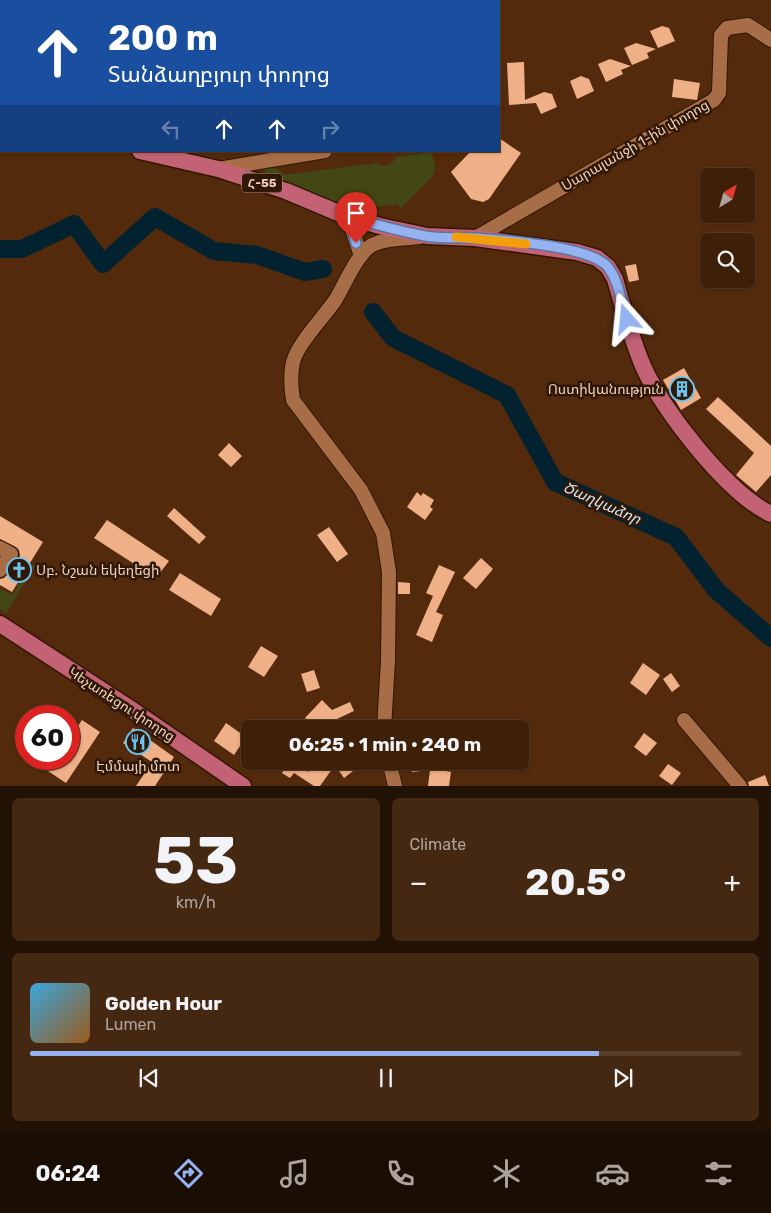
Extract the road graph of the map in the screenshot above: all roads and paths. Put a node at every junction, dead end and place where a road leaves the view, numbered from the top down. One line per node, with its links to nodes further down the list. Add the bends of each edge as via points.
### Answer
1 (771, 40): 7 (street, Սարալանջի 1-ին փողոց, via 748,25 727,28 721,35 719,93 714,100)
2 (144, 152): 4 (main road, Հ-55)
3 (319, 152): 4 (street)
4 (218, 169): 5 (main road, Հ-55)
5 (348, 216): 6 (main road, Հ-55); 8 (street)
6 (427, 236): 7 (main road, Հ-55); 8 (street, via 379,242)
7 (475, 238): 9 (main road, Հ-55, via 577,252 597,258 608,267 615,279 643,366 664,404 718,473)
8 (361, 256): 13 (street, via 304,343 294,361 290,383 293,400 361,490 383,533 389,572)
9 (771, 514)
10 (0, 548): 11 (street, via 10,554)
11 (0, 570)
12 (0, 624): 16 (main road, Կեչառեցու փողոց)
13 (385, 720)
14 (684, 720): 18 (street)
15 (391, 770): 17 (street)
16 (243, 786)
17 (395, 786)
18 (740, 786)

